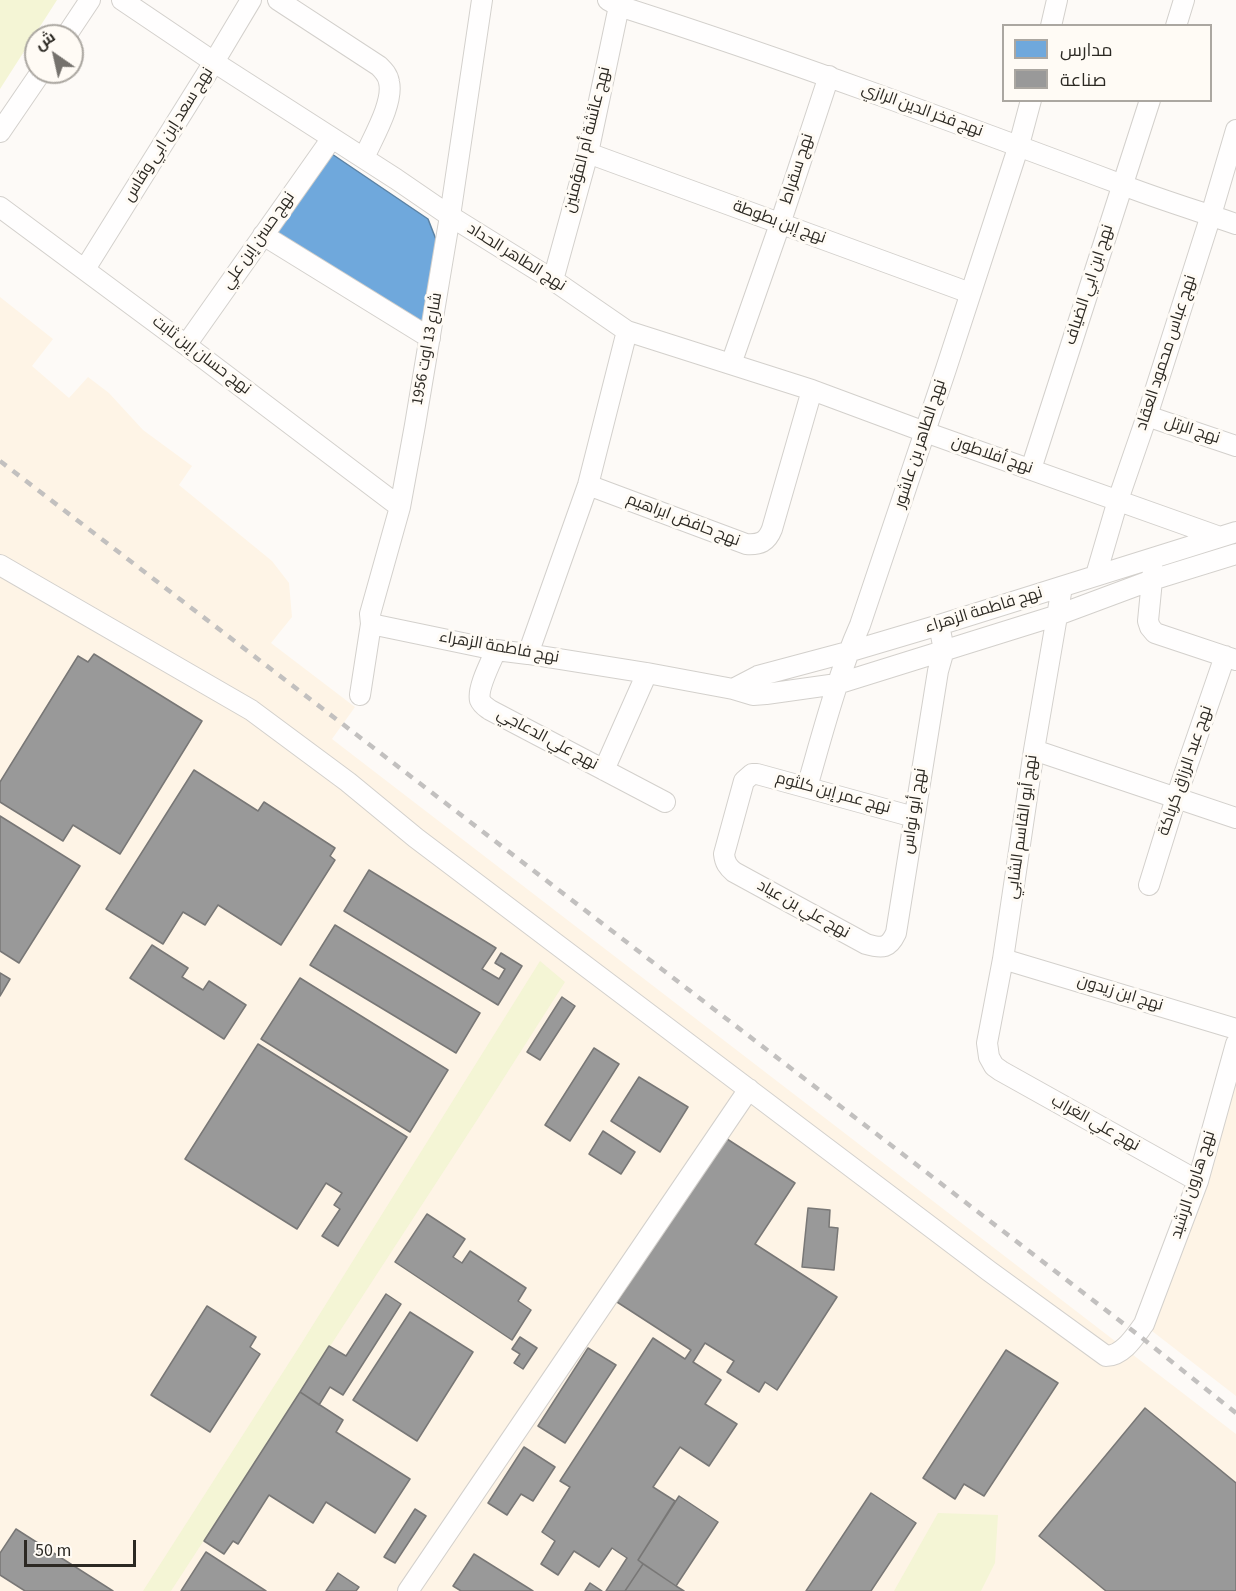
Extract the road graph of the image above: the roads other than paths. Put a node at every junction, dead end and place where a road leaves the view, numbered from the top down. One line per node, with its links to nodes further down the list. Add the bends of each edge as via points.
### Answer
1 (90, 0): 9 (street)
2 (122, 0): 12 (street, نهج الطاهر الحداد)
3 (251, 0): 12 (street, نهج سعد إبن ابي وقاس)
4 (278, 0): 22 (street, via 385,72 391,90 389,99)
5 (482, 0): 26 (street, شارع 13 اوت 1956)
6 (1057, 0): 10 (street)
7 (1184, 0): 11 (street)
8 (616, 2): 13 (street, نهج فخر الدين الرازي); 21 (street, نهج عائشة أم المؤمنين)
9 (74, 24)
10 (1051, 24)
11 (1177, 24)
12 (214, 62): 19 (street, نهج الطاهر الحداد); 30 (street, نهج سعد إبن ابي وقاس)
13 (829, 76): 20 (street, نهج فخر الدين الرازي); 27 (street, نهج سقراط)
14 (33, 84): 18 (street)
15 (1030, 102): 20 (street, نهج الطاهر بن عاشور)
16 (1149, 102): 23 (street, نهج ابن ابي الضياف)
17 (1236, 130): 25 (street, نهج عباس محمود العقاد)
18 (0, 132)
19 (332, 138): 22 (street, نهج الطاهر الحداد); 29 (street, نهج حسن إبن علي)
20 (1019, 146): 23 (street, نهج فخر الدين الرازي); 32 (street, نهج الطاهر بن عاشور)
21 (588, 153): 27 (street, نهج إبن بطوطة); 31 (street, نهج عائشة أم المؤمنين)
22 (364, 158): 26 (street, نهج الطاهر الحداد)
23 (1122, 185): 25 (street, نهج فخر الدين الرازي); 41 (street, نهج ابن ابي الضياف)
24 (0, 207): 30 (street, نهج حسان إبن ثابت)
25 (1211, 215): 28 (street, نهج فخر الدين الرازي); 38 (street, نهج عباس محمود العقاد)
26 (450, 216): 31 (street, نهج الطاهر الحداد); 34 (street, شارع 13 اوت 1956)
27 (780, 224): 32 (street, نهج إبن بطوطة); 36 (street, نهج سقراط)
28 (1236, 225)
29 (263, 235): 34 (street); 35 (street, نهج حسن إبن علي)
30 (85, 269): 35 (street, نهج حسان إبن ثابت)
31 (553, 280): 33 (street, نهج الطاهر الحداد)
32 (970, 293): 39 (street, نهج الطاهر بن عاشور)
33 (627, 331): 36 (street, نهج أفلاطون); 42 (street)
34 (430, 338): 44 (street, شارع 13 اوت 1956)
35 (186, 345): 44 (street, نهج حسان إبن ثابت)
36 (731, 364): 37 (street, نهج أفلاطون)
37 (812, 390): 39 (street, نهج أفلاطون); 42 (street, نهج حافض ابراهيم, via 772,529 763,543 746,544)
38 (1147, 416): 40 (street, نهج الرتل); 43 (street, نهج عباس محمود العقاد)
39 (925, 432): 41 (street, نهج أفلاطون); 58 (street, نهج الطاهر بن عاشور)
40 (1236, 446)
41 (1031, 470): 43 (street, نهج أفلاطون)
42 (588, 485): 59 (street)
43 (1118, 500): 45 (street, نهج أفلاطون); 49 (street, نهج عباس محمود العقاد)
44 (400, 507): 53 (street, شارع 13 اوت 1956, via 370,614)
45 (1228, 534): 47 (street, نهج فاطمة الزهراء)
46 (1236, 555): 50 (street, نهج فاطمة الزهراء)
47 (1155, 558): 49 (street, نهج فاطمة الزهراء); 50 (street)
48 (0, 565): 81 (street, via 265,719)
49 (1096, 575): 51 (street, نهج فاطمة الزهراء)
50 (1152, 580): 52 (street, نهج فاطمة الزهراء); 61 (street, via 1148,621 1155,633)
51 (1062, 587): 52 (street, نهج أبو القاسم الشابي); 54 (street, نهج فاطمة الزهراء)
52 (1058, 615): 57 (street, نهج فاطمة الزهراء); 67 (street, نهج أبو القاسم الشابي)
53 (371, 624): 56 (street, نهج فاطمة الزهراء); 66 (street, شارع 13 اوت 1956)
54 (939, 625): 55 (street, نهج فاطمة الزهراء); 57 (street)
55 (916, 631): 58 (street, نهج فاطمة الزهراء); 60 (street)
56 (496, 650): 59 (street, نهج فاطمة الزهراء); 68 (street, نهج علي الدعاجي, via 480,691 483,705)
57 (944, 650): 60 (street, نهج فاطمة الزهراء); 62 (street, نهج أبو نواس)
58 (848, 652): 64 (street, نهج الطاهر بن عاشور); 65 (street, نهج فاطمة الزهراء, via 758,676)
59 (528, 654): 63 (street, نهج فاطمة الزهراء)
60 (923, 657): 62 (street); 64 (street, نهج فاطمة الزهراء)
61 (1231, 658): 70 (street, نهج عبد الرزاق كرباكة)
62 (938, 671): 72 (street, نهج أبو نواس)
63 (646, 673): 65 (street, نهج فاطمة الزهراء); 68 (street)
64 (837, 684): 65 (street, نهج فاطمة الزهراء, via 753,695); 69 (street, نهج الطاهر بن عاشور)
65 (733, 689)
66 (360, 695)
67 (1034, 750): 70 (street); 77 (street, نهج أبو القاسم الشابي)
68 (604, 770): 71 (street, نهج علي الدعاجي)
69 (807, 787): 72 (street, نهج عمر إبن كلثوم); 74 (street, نهج عمر إبن كلثوم, via 757,774 744,781 724,854)
70 (1176, 798): 73 (street); 75 (street, نهج عبد الرزاق كرباكة)
71 (664, 802)
72 (914, 817): 76 (street, نهج أبو نواس, via 896,933)
73 (1236, 818)
74 (726, 864): 76 (street, نهج علي بن عياد, via 866,944)
75 (1149, 885)
76 (885, 946)
77 (1003, 959): 78 (street, نهج ابن زيدون); 80 (street, نهج أبو القاسم الشابي, via 987,1043)
78 (1236, 1029)
79 (1236, 1044): 82 (street, نهج هارون الرشيد)
80 (993, 1066): 82 (street, نهج علي الغراب)
81 (749, 1089): 82 (street, نهج هارون الرشيد, via 1108,1357 1127,1346 1144,1324); 83 (street)
82 (1198, 1181)
83 (408, 1591)

